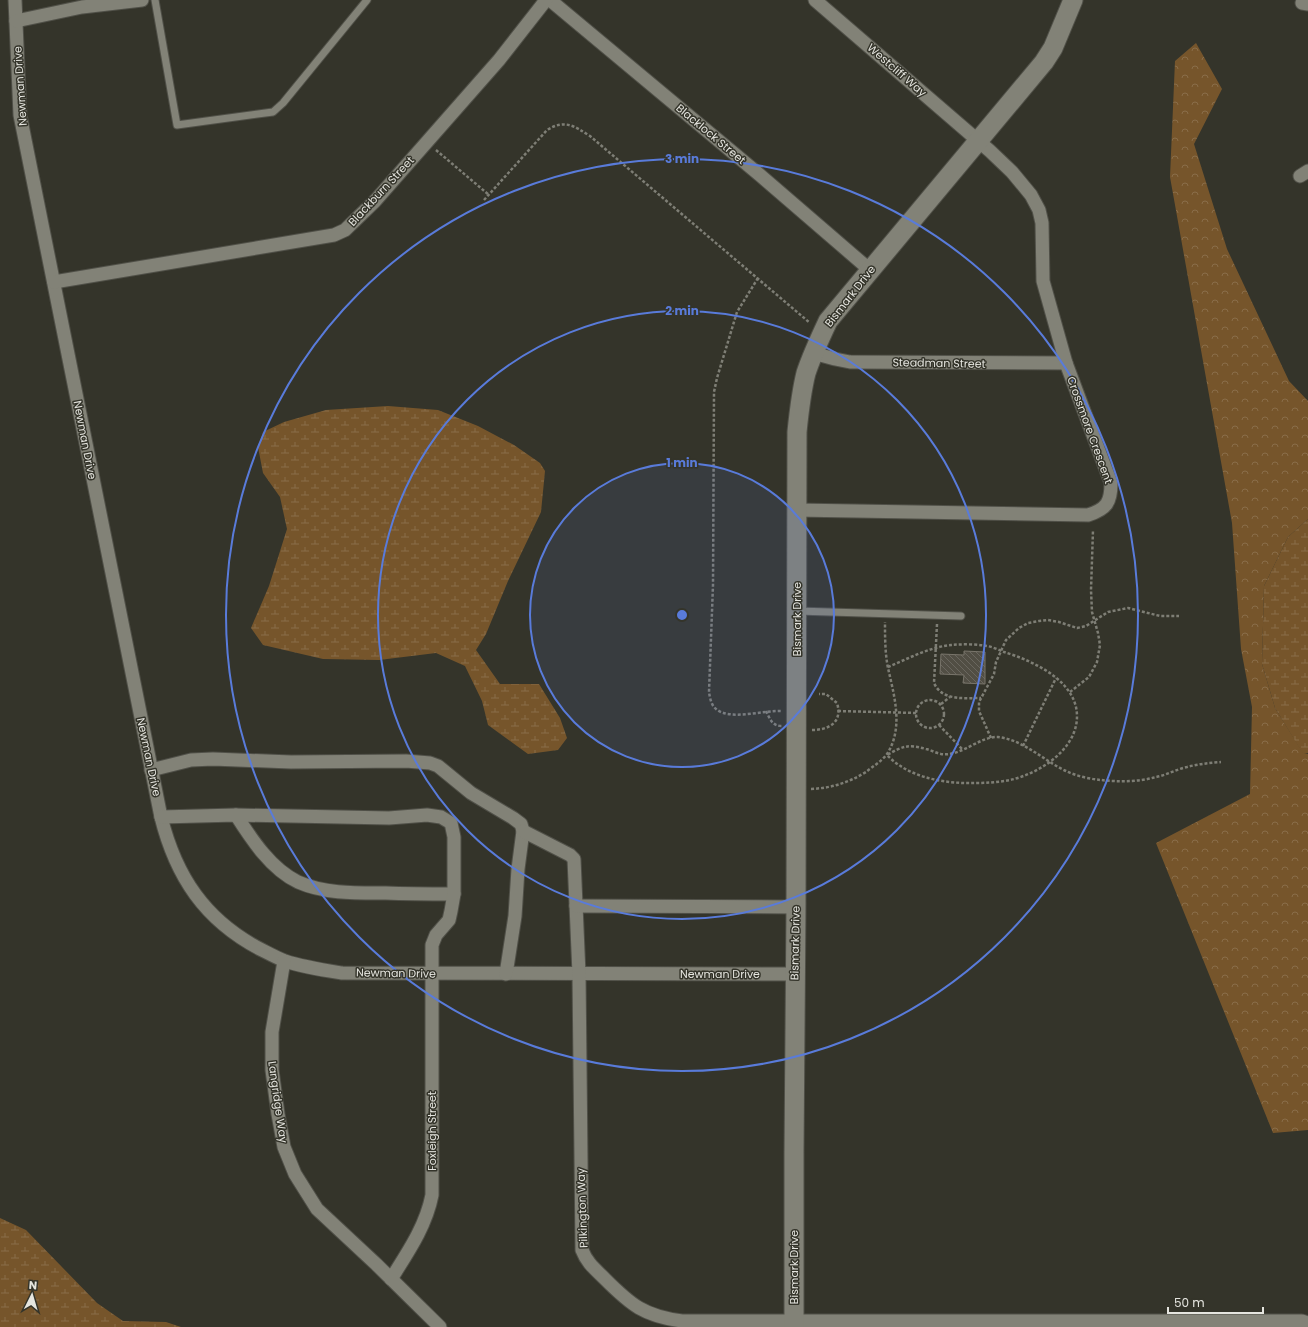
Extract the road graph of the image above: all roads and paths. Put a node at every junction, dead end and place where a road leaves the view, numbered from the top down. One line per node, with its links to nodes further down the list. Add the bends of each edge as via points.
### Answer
1 (15, 0): 9 (street, Newman Drive)
2 (142, 0): 9 (street, via 82,7)
3 (155, 0): 4 (lane, via 177,125 273,112 284,103)
4 (367, 0)
5 (546, 0): 11 (street, Blackburn Street, via 499,60)
6 (550, 0): 14 (street, Blacklock Street)
7 (815, 0): 10 (street, Westcliff Way)
8 (1073, 0): 10 (street, Bismark Drive, via 1053,48 1044,62)
9 (16, 20): 16 (street, Newman Drive, via 20,115)
10 (979, 141): 14 (street, Bismark Drive); 19 (street, Crossmore Crescent, via 1012,172 1031,195 1039,210 1042,223 1043,281)
11 (426, 142): 12 (path); 16 (street, Blackburn Street, via 374,201 345,230 334,235)
12 (489, 195): 13 (path); 15 (path, via 547,130 555,125 574,126 590,136)
13 (484, 200)
14 (870, 270): 17 (street, Bismark Drive, via 828,321)
15 (758, 278): 17 (path); 37 (path, via 737,312 714,392 713,585 709,692 710,701 716,709 725,714)
16 (54, 282): 51 (street, Newman Drive)
17 (823, 333): 18 (street, Bismark Drive)
18 (813, 353): 19 (street, Steadman Street, via 850,362); 20 (street, Bismark Drive, via 801,396 797,432)
19 (1066, 363): 20 (street, Crossmore Crescent, via 1111,482 1111,495 1107,505 1099,512 1088,515)
20 (796, 510): 22 (street, Bismark Drive)
21 (1093, 530): 27 (path, via 1091,590)
22 (797, 611): 23 (lane); 38 (street, Bismark Drive)
23 (884, 614): 24 (lane); 30 (path)
24 (938, 615): 25 (lane); 28 (path)
25 (961, 616)
26 (1179, 616): 27 (path, via 1160,616 1128,608 1108,612)
27 (1095, 621): 29 (path, via 1077,628 1048,620 1028,623 1011,634); 32 (path, via 1100,646 1097,662 1089,677)
28 (935, 650): 29 (path, via 950,645 988,646); 30 (path, via 918,654); 34 (path, via 934,683 937,690)
29 (1000, 650): 31 (path, via 1044,668); 35 (path, via 994,674)
30 (888, 667): 40 (path)
31 (1056, 678): 32 (path); 46 (path)
32 (1070, 692): 49 (path, via 1076,706 1076,729 1068,743)
33 (819, 694): 39 (path, via 826,694 832,698 837,703)
34 (950, 697): 35 (path); 36 (path)
35 (981, 698): 45 (path, via 979,712)
36 (941, 704): 41 (path, via 928,700 919,704); 42 (path, via 944,713)
37 (766, 711): 38 (path); 43 (path, via 771,722)
38 (796, 711): 52 (street, Bismark Drive)
39 (838, 711): 40 (path); 44 (path, via 835,722 829,728)
40 (896, 713): 41 (path); 48 (path, via 896,728)
41 (916, 713): 42 (path, via 918,722 926,728 935,728)
42 (939, 725): 47 (path)
43 (784, 727)
44 (809, 729)
45 (991, 738): 46 (path, via 1010,740); 47 (path)
46 (1023, 746): 49 (path)
47 (963, 750): 48 (path, via 941,754 914,746 901,746)
48 (887, 755): 49 (path, via 896,765 917,774 938,781 962,784 1011,780); 52 (path, via 872,768 839,786)
49 (1051, 762): 50 (path, via 1081,776 1120,781 1155,778 1185,767)
50 (1220, 762)
51 (151, 770): 54 (street, Newman Drive); 55 (street, via 191,760 213,759 430,763 438,766 471,793 513,818 521,824)
52 (796, 790): 58 (street, Bismark Drive)
53 (236, 815): 54 (street, Foxleigh Street); 56 (street, via 276,867 298,882 323,890 360,893); 56 (street, Foxleigh Street, via 441,817 451,823 454,837)
54 (161, 817): 59 (street, Newman Drive, via 166,838 192,891 216,918 233,932)
55 (523, 831): 57 (street, Pilkington Way, via 570,855 574,860); 61 (street)
56 (454, 894): 60 (street, Foxleigh Street, via 450,920 436,935 432,944)
57 (576, 906): 58 (street); 62 (street, Pilkington Way)
58 (796, 907): 63 (street, Bismark Drive)
59 (284, 961): 60 (street, Newman Drive, via 342,973); 64 (street, Langridge Way, via 272,1032 272,1070 284,1147 295,1174 317,1210)
60 (431, 974): 61 (street, Newman Drive); 64 (street, Foxleigh Street, via 432,1194 430,1209)
61 (506, 974): 62 (street, Newman Drive)
62 (579, 974): 63 (street, Newman Drive); 66 (street, Pilkington Way, via 581,1236 586,1260 626,1300 662,1318 682,1321)
63 (795, 974): 66 (street, Bismark Drive)
64 (392, 1279): 67 (street, Langridge Way)
65 (1308, 1323): 66 (street, Pilkington Way, via 1302,1321)
66 (794, 1324)
67 (440, 1327)

